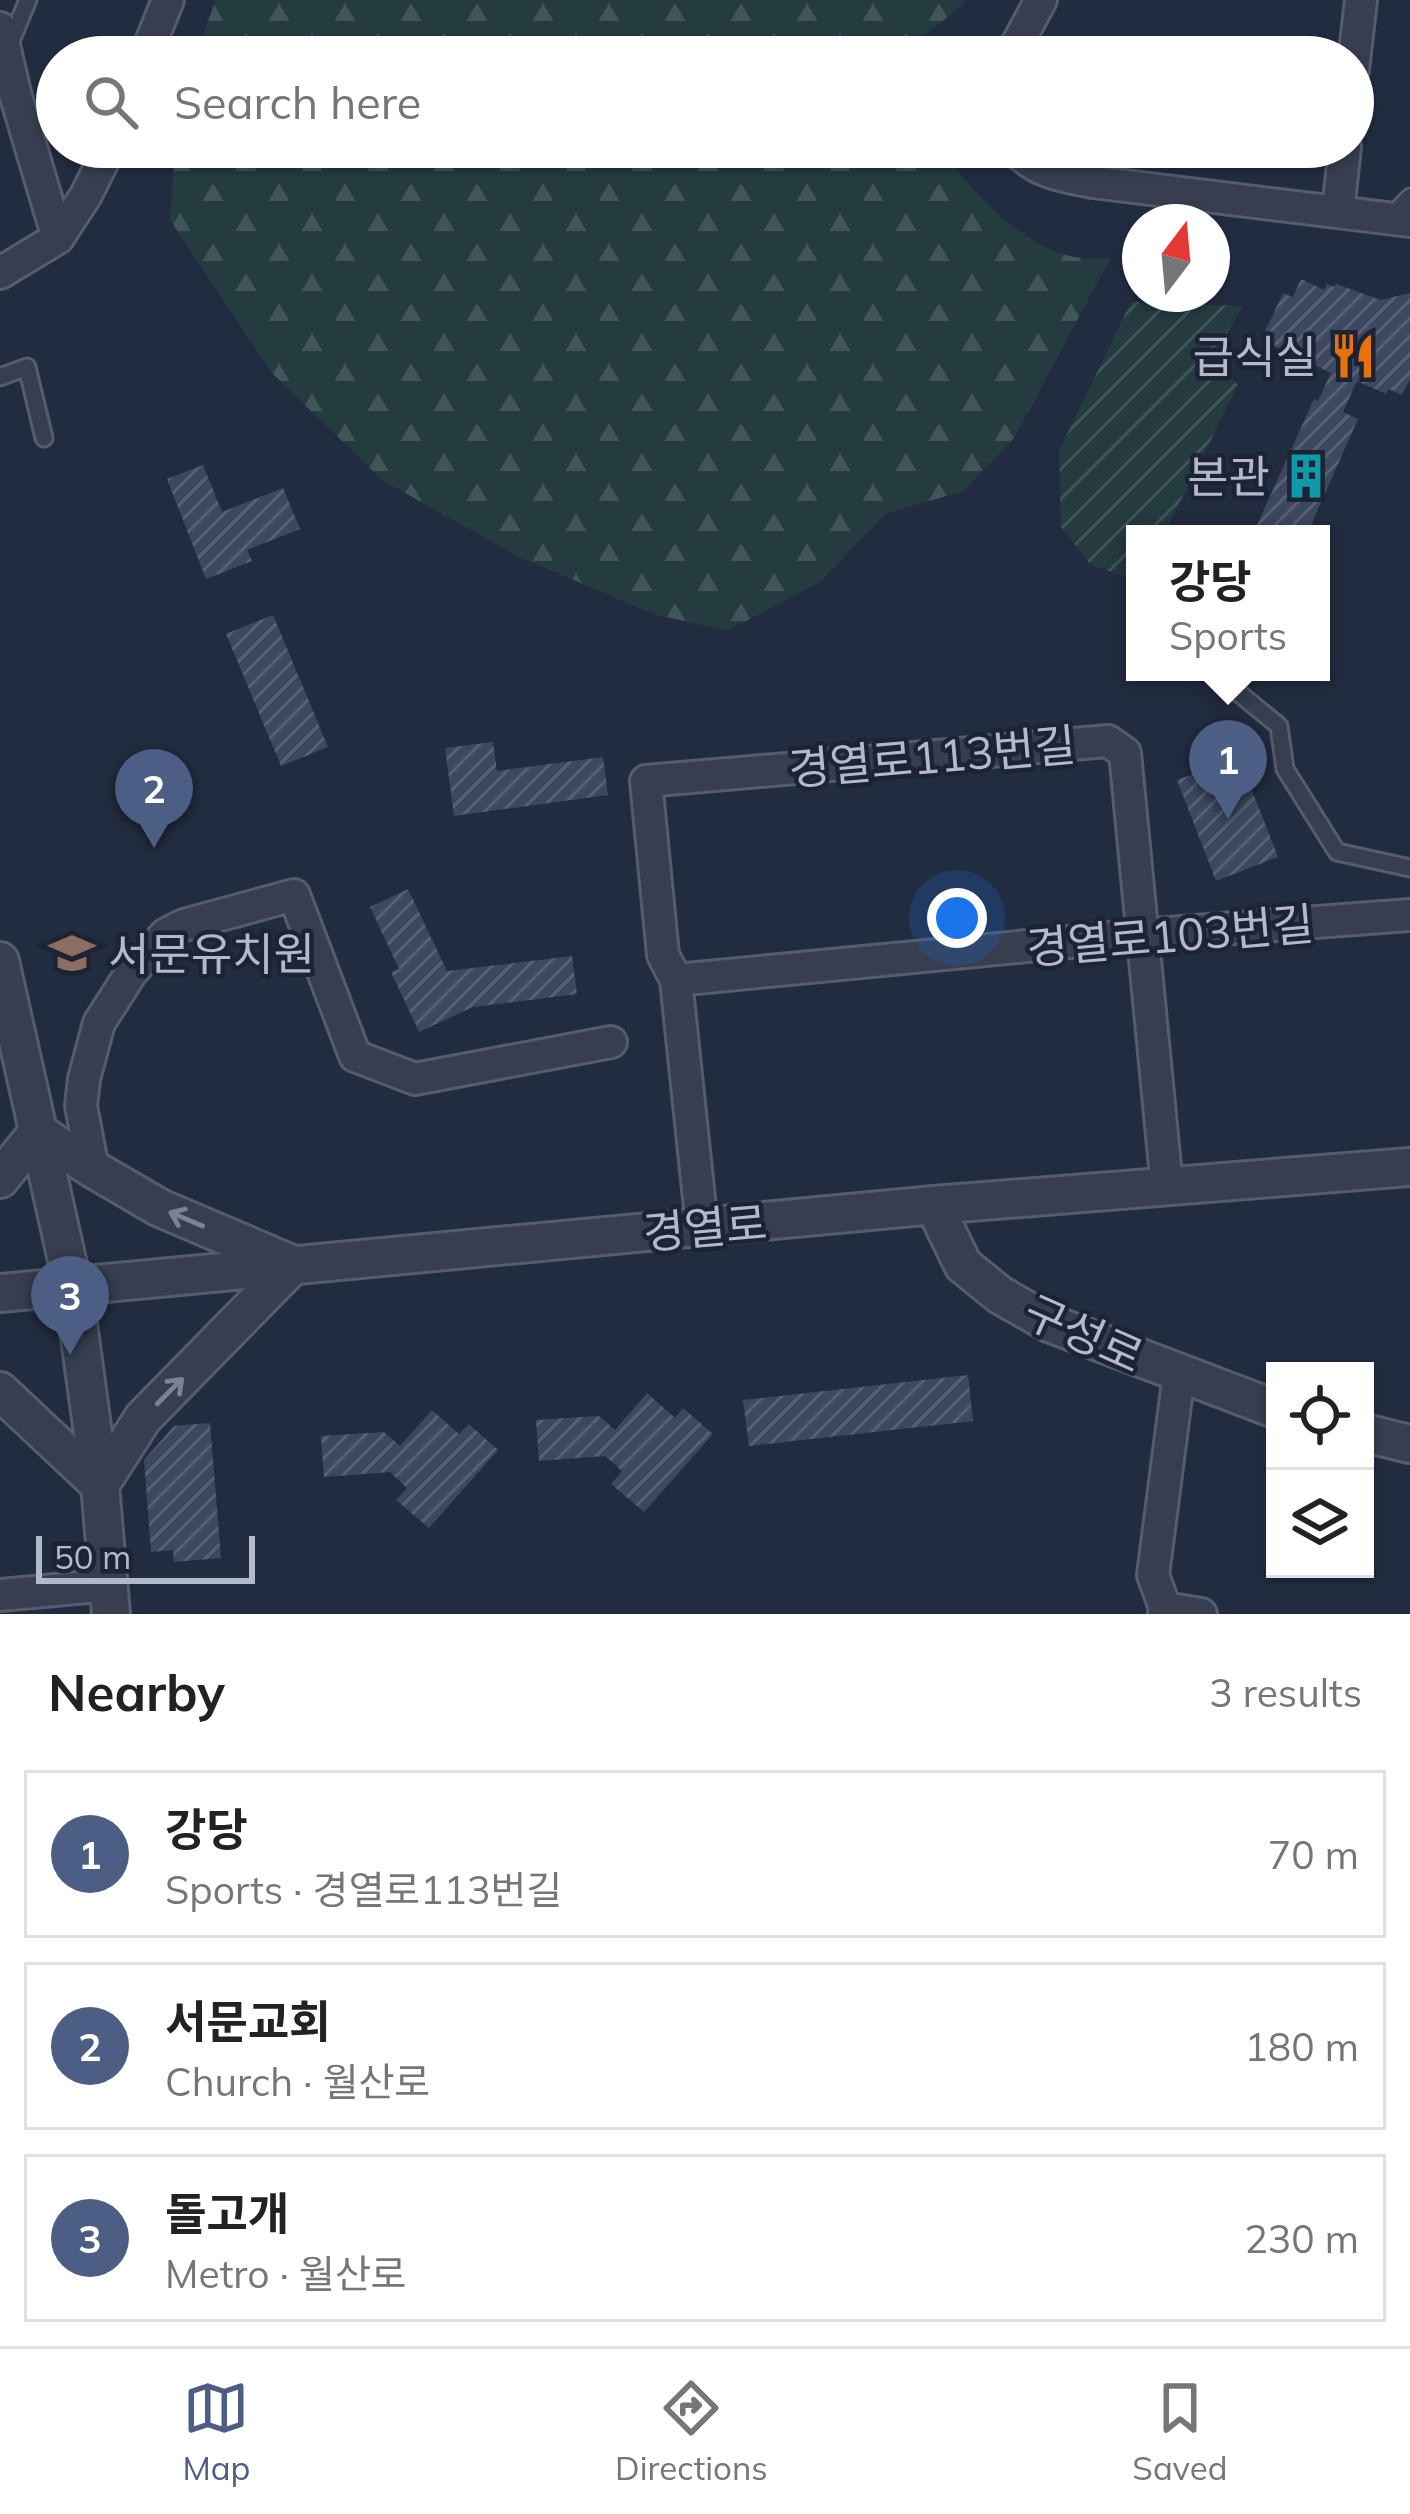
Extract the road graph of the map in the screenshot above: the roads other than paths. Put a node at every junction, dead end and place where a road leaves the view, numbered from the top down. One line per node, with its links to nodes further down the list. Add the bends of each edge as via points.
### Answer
1 (28, 0): 8 (lane)
2 (168, 0): 5 (street)
3 (1040, 0): 6 (street)
4 (1360, 0): 7 (street)
5 (154, 36)
6 (1021, 36)
7 (1356, 36)
8 (3, 39): 9 (street)
9 (36, 164)
10 (37, 168): 16 (street)
11 (100, 168): 16 (street)
12 (1035, 168): 14 (street)
13 (1343, 168): 14 (street)
14 (1338, 211): 15 (street)
15 (1403, 212)
16 (58, 238): 17 (street)
17 (0, 273)
18 (0, 377): 19 (lane, via 27,368)
19 (44, 438)
20 (1224, 681): 21 (lane, via 1279,726 1285,769 1337,852)
21 (1410, 868)
22 (1410, 915): 23 (street, 경열로103번길)
23 (1142, 935): 25 (street, 경열로103번길); 25 (street, 경열로113번길, via 1125,753 1108,741 646,781 663,956); 32 (street, 경열로113번길)
24 (0, 961): 26 (street)
25 (676, 980): 34 (street)
26 (6, 1016): 28 (street)
27 (611, 1042): 30 (street, via 415,1079 355,1056 294,895 184,925 131,973 99,1023 84,1079 80,1106)
28 (38, 1132): 30 (street); 31 (street); 36 (street)
29 (1410, 1167): 32 (street, 경열로)
30 (93, 1169): 35 (street, one-way to 30, via 160,1208)
31 (0, 1180)
32 (1167, 1187): 33 (street, 경열로)
33 (934, 1205): 34 (street, 경열로); 38 (street, 구성로, via 963,1265 1000,1295)
34 (702, 1227): 35 (street, 경열로)
35 (293, 1265): 36 (street, 경열로); 43 (street, one-way to 35, via 143,1418)
36 (73, 1287): 37 (street, 경열로); 43 (street)
37 (0, 1293)
38 (1179, 1374): 40 (street, 구성로); 46 (street, via 1154,1575)
39 (0, 1391): 43 (street)
40 (1266, 1406)
41 (1374, 1435): 42 (street)
42 (1410, 1444)
43 (100, 1484): 45 (street)
44 (0, 1594): 45 (street)
45 (110, 1599)
46 (1164, 1611): 47 (street)
47 (1201, 1614)

